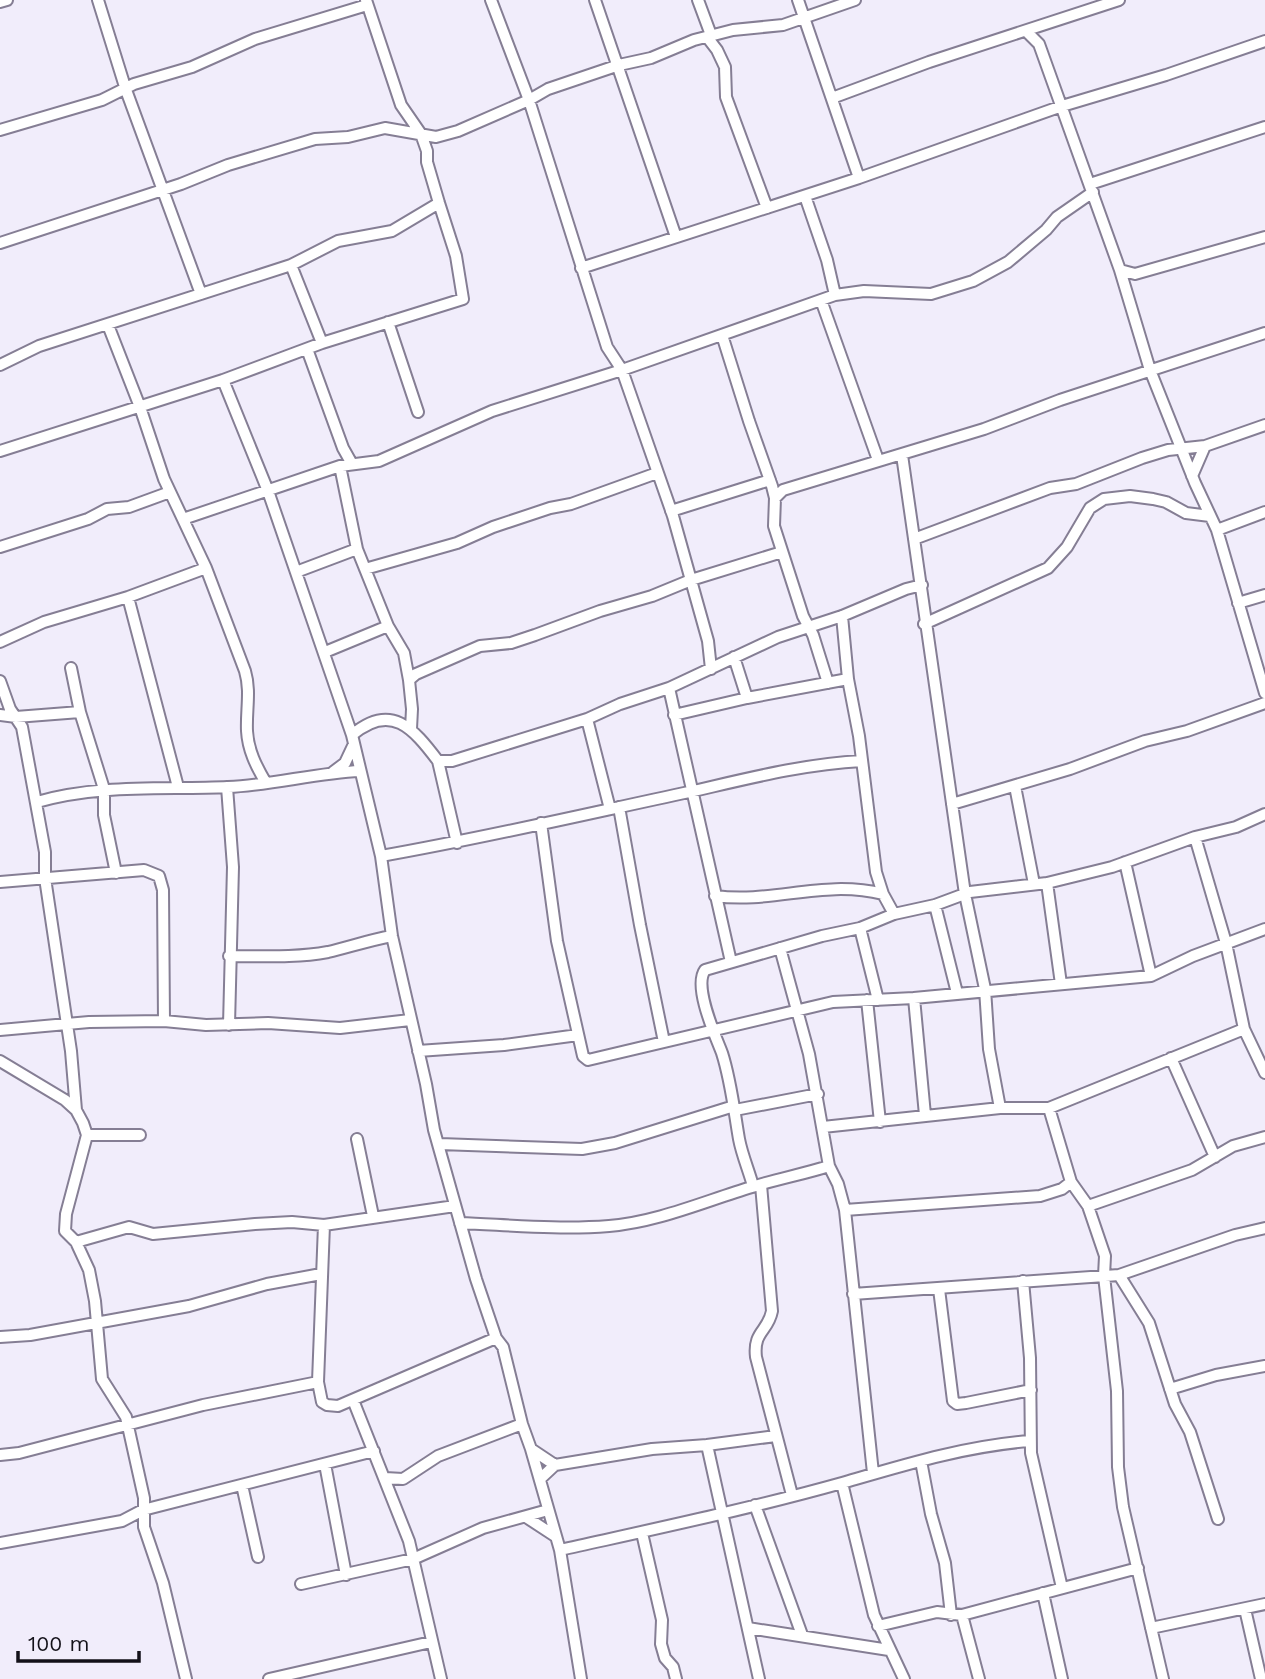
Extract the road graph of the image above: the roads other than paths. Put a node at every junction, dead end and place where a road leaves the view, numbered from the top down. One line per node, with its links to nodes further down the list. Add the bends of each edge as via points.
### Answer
1 (7, 0): 9 (street)
2 (98, 0): 18 (street)
3 (491, 0): 20 (street)
4 (595, 0): 17 (street)
5 (698, 0): 14 (street)
6 (798, 0): 11 (street)
7 (855, 0): 11 (street)
8 (1119, 0): 12 (street)
9 (0, 2)
10 (366, 2): 18 (street); 24 (street, via 401,105)
11 (804, 19): 14 (street); 19 (street)
12 (1045, 24): 13 (street); 16 (street)
13 (1027, 32): 16 (street); 19 (street)
14 (709, 36): 17 (street); 30 (street, via 725,66 726,96)
15 (1265, 40): 21 (street)
16 (1039, 44): 21 (street)
17 (619, 65): 20 (street); 31 (street)
18 (126, 90): 23 (street); 27 (street)
19 (832, 98): 25 (street)
20 (529, 100): 24 (street, via 458,131); 35 (street)
21 (1062, 106): 25 (street); 26 (street)
22 (1265, 127): 26 (street)
23 (0, 130)
24 (421, 134): 27 (street, via 384,128 315,139); 29 (street)
25 (859, 178): 28 (street)
26 (1092, 188): 36 (street); 40 (street, via 1008,262 973,281 931,293 864,290)
27 (164, 189): 33 (street); 39 (street)
28 (806, 196): 30 (street); 40 (street)
29 (439, 203): 34 (street, via 391,231 338,241); 42 (street, via 456,256 463,299)
30 (767, 208): 31 (street)
31 (676, 237): 35 (street)
32 (1265, 237): 37 (street)
33 (0, 243)
34 (291, 265): 39 (street); 46 (street)
35 (581, 268): 49 (street, via 607,346)
36 (1120, 270): 37 (street); 38 (street)
37 (1135, 274): 38 (street)
38 (1125, 287): 50 (street)
39 (201, 294): 43 (street)
40 (835, 295): 41 (street)
41 (821, 300): 45 (street); 59 (street)
42 (388, 322): 46 (street); 53 (street)
43 (108, 326): 48 (street, via 39,346); 52 (street)
44 (1265, 333): 50 (street)
45 (722, 335): 49 (street); 63 (street)
46 (322, 343): 47 (street)
47 (307, 349): 51 (street); 60 (street)
48 (0, 365)
49 (622, 370): 60 (street, via 492,411 379,461); 61 (street)
50 (1150, 370): 56 (street); 58 (street)
51 (223, 380): 52 (street); 64 (street)
52 (140, 407): 57 (street); 65 (street)
53 (418, 412)
54 (1265, 425): 55 (street)
55 (1205, 446): 56 (street); 62 (street)
56 (1181, 448): 62 (street); 71 (street, via 1076,484 1050,488)
57 (0, 451)
58 (902, 455): 59 (street); 71 (street)
59 (878, 460): 63 (street)
60 (346, 465): 64 (street); 73 (street)
61 (657, 473): 66 (street); 76 (street, via 457,543)
62 (1192, 477): 68 (street)
63 (775, 489): 66 (street); 74 (street, via 774,526)
64 (268, 491): 69 (street); 77 (street)
65 (170, 492): 69 (street); 72 (street)
66 (671, 512): 78 (street)
67 (1265, 512): 70 (street)
68 (1210, 516): 70 (street); 84 (street, via 1186,513 1153,499 1104,499 1090,508 1067,547 1048,568)
69 (183, 519): 75 (street)
70 (1217, 530): 82 (street)
71 (914, 539): 79 (street)
72 (0, 547)
73 (358, 549): 76 (street); 77 (street)
74 (782, 551): 78 (street); 86 (street)
75 (206, 568): 81 (street); 117 (street, via 249,684 247,734 251,754)
76 (365, 569): 85 (street)
77 (296, 572): 89 (street)
78 (691, 580): 87 (street); 94 (street, via 511,643 480,646)
79 (922, 585): 83 (street); 84 (street)
80 (1265, 595): 82 (street)
81 (128, 597): 88 (street, via 44,622); 119 (street)
82 (1238, 603): 99 (street)
83 (842, 616): 86 (street); 93 (street)
84 (924, 624): 124 (street)
85 (387, 626): 89 (street); 94 (street, via 404,653)
86 (807, 626): 90 (street); 96 (street)
87 (708, 641): 90 (street); 92 (street)
88 (0, 642)
89 (325, 652): 110 (street)
90 (730, 659): 92 (street); 98 (street)
91 (71, 668): 102 (street)
92 (711, 668): 97 (street)
93 (848, 679): 96 (street); 113 (street)
94 (409, 680): 101 (street)
95 (0, 681): 100 (street)
96 (828, 683): 98 (street)
97 (669, 688): 104 (street); 107 (street)
98 (747, 698): 104 (street)
99 (1264, 700): 105 (street); 118 (street, via 1186,731)
100 (2, 701): 106 (street)
101 (412, 709): 108 (street); 109 (street)
102 (80, 712): 106 (street); 121 (street)
103 (0, 715): 106 (street)
104 (674, 715): 122 (street)
105 (1265, 715)
106 (16, 717): 123 (street)
107 (587, 719): 112 (street); 125 (street)
108 (398, 720): 109 (street); 110 (street, via 364,725)
109 (411, 729): 111 (street)
110 (353, 740): 114 (street); 115 (street, via 345,763)
111 (438, 761): 112 (street); 116 (street)
112 (452, 761): 116 (street)
113 (862, 761): 122 (street, via 768,774); 137 (street)
114 (360, 771): 115 (street); 130 (street)
115 (333, 772): 117 (street)
116 (443, 778): 129 (street)
117 (266, 783): 120 (street)
118 (1015, 786): 124 (street); 136 (street)
119 (178, 787): 120 (street); 121 (street)
120 (227, 787): 147 (street, via 233,867)
121 (104, 789): 123 (street); 132 (street, via 104,815)
122 (694, 791): 125 (street); 139 (street)
123 (37, 802): 133 (street)
124 (952, 804): 138 (street)
125 (615, 808): 127 (street); 164 (street)
126 (1265, 814): 128 (street)
127 (541, 823): 129 (street); 163 (street, via 558,941)
128 (1195, 837): 131 (street); 145 (street)
129 (457, 843): 130 (street)
130 (381, 856): 144 (street)
131 (1125, 862): 135 (street); 149 (street)
132 (116, 873): 133 (street); 157 (street, via 144,870 159,876 163,890)
133 (46, 878): 134 (street); 158 (street)
134 (0, 882)
135 (1047, 883): 136 (street); 150 (street)
136 (1034, 884): 138 (street)
137 (883, 894): 139 (street, via 849,888 751,899); 141 (street)
138 (965, 894): 140 (street); 151 (street)
139 (715, 896): 148 (street)
140 (935, 905): 141 (street); 152 (street)
141 (894, 914): 142 (street)
142 (860, 928): 146 (street); 154 (street)
143 (1265, 929): 145 (street)
144 (392, 936): 147 (street, via 301,956); 156 (street)
145 (1226, 943): 149 (street); 160 (street)
146 (780, 948): 148 (street); 155 (street)
147 (229, 956): 159 (street)
148 (731, 962): 162 (street, via 701,975)
149 (1152, 976): 150 (street)
150 (1061, 984): 151 (street)
151 (985, 989): 152 (street); 171 (street)
152 (957, 993): 153 (street)
153 (914, 998): 154 (street); 174 (street)
154 (872, 1000): 155 (street); 175 (street)
155 (798, 1010): 162 (street); 169 (street)
156 (410, 1020): 159 (street, via 340,1028); 165 (street)
157 (164, 1021): 158 (street); 159 (street)
158 (67, 1024): 161 (street); 173 (street)
159 (229, 1025)
160 (1244, 1029): 166 (street); 168 (street)
161 (0, 1030)
162 (713, 1030): 164 (street); 170 (street)
163 (578, 1035): 164 (street, via 588,1060); 165 (street)
164 (664, 1042)
165 (418, 1051): 181 (street)
166 (1171, 1058): 172 (street); 182 (street)
167 (0, 1061): 173 (street)
168 (1264, 1066)
169 (818, 1094): 170 (street); 176 (street)
170 (735, 1108): 181 (street, via 582,1149); 185 (street, via 740,1141)
171 (999, 1108): 172 (street); 174 (street)
172 (1049, 1108): 184 (street)
173 (76, 1110): 177 (street)
174 (925, 1115): 175 (street)
175 (880, 1122): 176 (street)
176 (823, 1127): 183 (street)
177 (87, 1135): 178 (street); 193 (street, via 64,1224)
178 (140, 1135)
179 (1265, 1137): 182 (street, via 1233,1146)
180 (357, 1139): 189 (street)
181 (440, 1144): 186 (street)
182 (1215, 1157): 187 (street, via 1182,1174)
183 (829, 1166): 185 (street); 188 (street)
184 (1071, 1182): 187 (street); 188 (street, via 1040,1196)
185 (757, 1186): 190 (street, via 626,1224 551,1228); 210 (street, via 772,1311 754,1344)
186 (455, 1206): 189 (street); 190 (street)
187 (1088, 1206): 196 (street, via 1105,1256)
188 (845, 1210): 199 (street)
189 (373, 1216): 191 (street)
190 (460, 1223): 202 (street)
191 (324, 1225): 193 (street, via 292,1222 153,1234 129,1227); 194 (street)
192 (1265, 1228): 195 (street)
193 (76, 1242): 200 (street, via 89,1270)
194 (321, 1274): 200 (street, via 189,1306); 204 (street)
195 (1119, 1275): 196 (street); 205 (street, via 1149,1323)
196 (1104, 1276): 197 (street); 237 (street, via 1117,1391 1118,1467)
197 (1023, 1281): 198 (street); 206 (street)
198 (939, 1289): 199 (street); 206 (street, via 953,1401 966,1403)
199 (853, 1294): 219 (street)
200 (96, 1322): 201 (street); 208 (street, via 102,1379)
201 (0, 1337)
202 (496, 1338): 207 (street); 209 (street, via 503,1347)
203 (1265, 1366): 205 (street)
204 (318, 1382): 207 (street, via 322,1402 327,1405); 208 (street)
205 (1170, 1389): 230 (street, via 1190,1432)
206 (1031, 1390): 211 (street)
207 (353, 1400): 214 (street)
208 (127, 1424): 215 (street); 226 (street)
209 (522, 1424): 213 (street); 220 (street, via 438,1456 403,1479)
210 (776, 1436): 212 (street); 224 (street)
211 (1030, 1441): 216 (street); 240 (street)
212 (707, 1445): 218 (street); 228 (street)
213 (531, 1449): 218 (street); 221 (street)
214 (374, 1451): 217 (street); 220 (street)
215 (0, 1455)
216 (921, 1461): 219 (street); 244 (street)
217 (325, 1464): 223 (street); 238 (street)
218 (555, 1465): 221 (street)
219 (873, 1473): 222 (street)
220 (385, 1478): 236 (street)
221 (540, 1479): 227 (street)
222 (842, 1483): 224 (street); 245 (street)
223 (242, 1485): 226 (street); 235 (street)
224 (792, 1495): 225 (street)
225 (755, 1505): 228 (street); 248 (street)
226 (143, 1510): 233 (street, via 113,1523); 251 (street)
227 (548, 1510): 229 (street); 232 (street)
228 (720, 1513): 231 (street); 246 (street)
229 (526, 1517): 232 (street); 236 (street, via 483,1528)
230 (1218, 1519)
231 (642, 1533): 234 (street); 255 (street, via 661,1611 661,1644)
232 (555, 1536): 234 (street)
233 (0, 1543)
234 (560, 1550): 254 (street)
235 (258, 1557)
236 (414, 1559): 238 (street); 249 (street)
237 (1138, 1567): 240 (street); 247 (street)
238 (346, 1575): 239 (street)
239 (302, 1584)
240 (1062, 1588): 241 (street)
241 (1043, 1593): 244 (street); 259 (street)
242 (1265, 1604): 243 (street)
243 (1245, 1609): 247 (street); 261 (street)
244 (956, 1615): 245 (street, via 937,1612); 258 (street)
245 (878, 1626): 250 (street)
246 (748, 1628): 248 (street); 256 (street)
247 (1151, 1628): 260 (street)
248 (802, 1635): 250 (street)
249 (431, 1642): 252 (street); 253 (street)
250 (889, 1650): 257 (street)
251 (186, 1679)
252 (269, 1679)
253 (441, 1679)
254 (581, 1679)
255 (676, 1679)
256 (759, 1679)
257 (904, 1679)
258 (979, 1679)
259 (1062, 1679)
260 (1163, 1679)
261 (1261, 1679)

